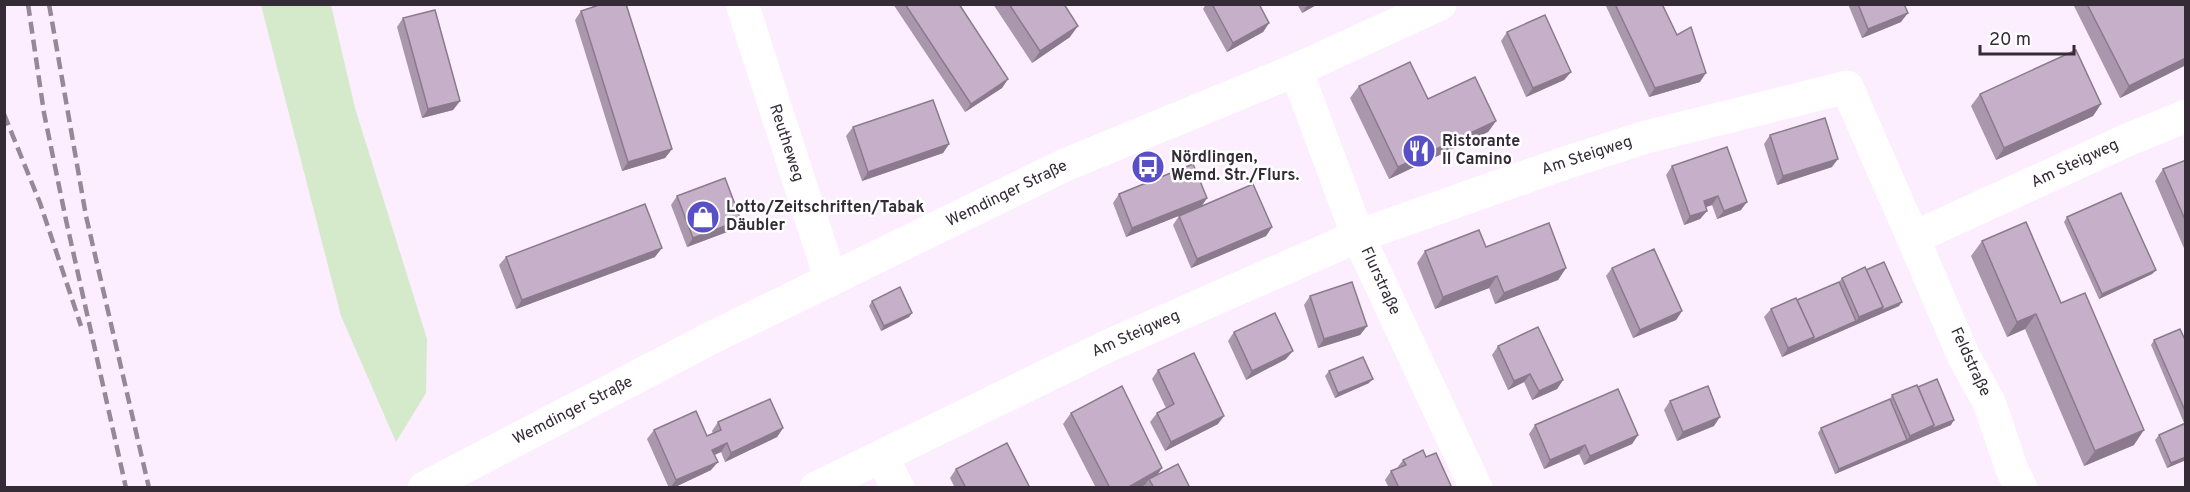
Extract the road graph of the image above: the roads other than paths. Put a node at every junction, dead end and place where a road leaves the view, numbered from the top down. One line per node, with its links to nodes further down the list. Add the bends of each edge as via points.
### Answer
1 (742, 4): 7 (street, Reutheweg)
2 (1440, 4): 3 (street, Wemdinger Straße)
3 (1296, 70): 5 (street, Flurstraße); 7 (street, Wemdinger Straße, via 1065,165)
4 (2186, 116): 6 (street, Am Steigweg)
5 (1358, 236): 6 (street, Am Steigweg, via 1646,137 1848,87); 8 (street, Am Steigweg, via 1110,345); 12 (street, Flurstraße)
6 (1913, 238): 13 (street, Feldstraße, via 1964,357 1989,402)
7 (831, 280): 9 (street, Wemdinger Straße)
8 (882, 457): 10 (street, Am Steigweg); 11 (street)
9 (424, 488)
10 (816, 488)
11 (898, 488)
12 (1476, 488)
13 (2021, 488)

